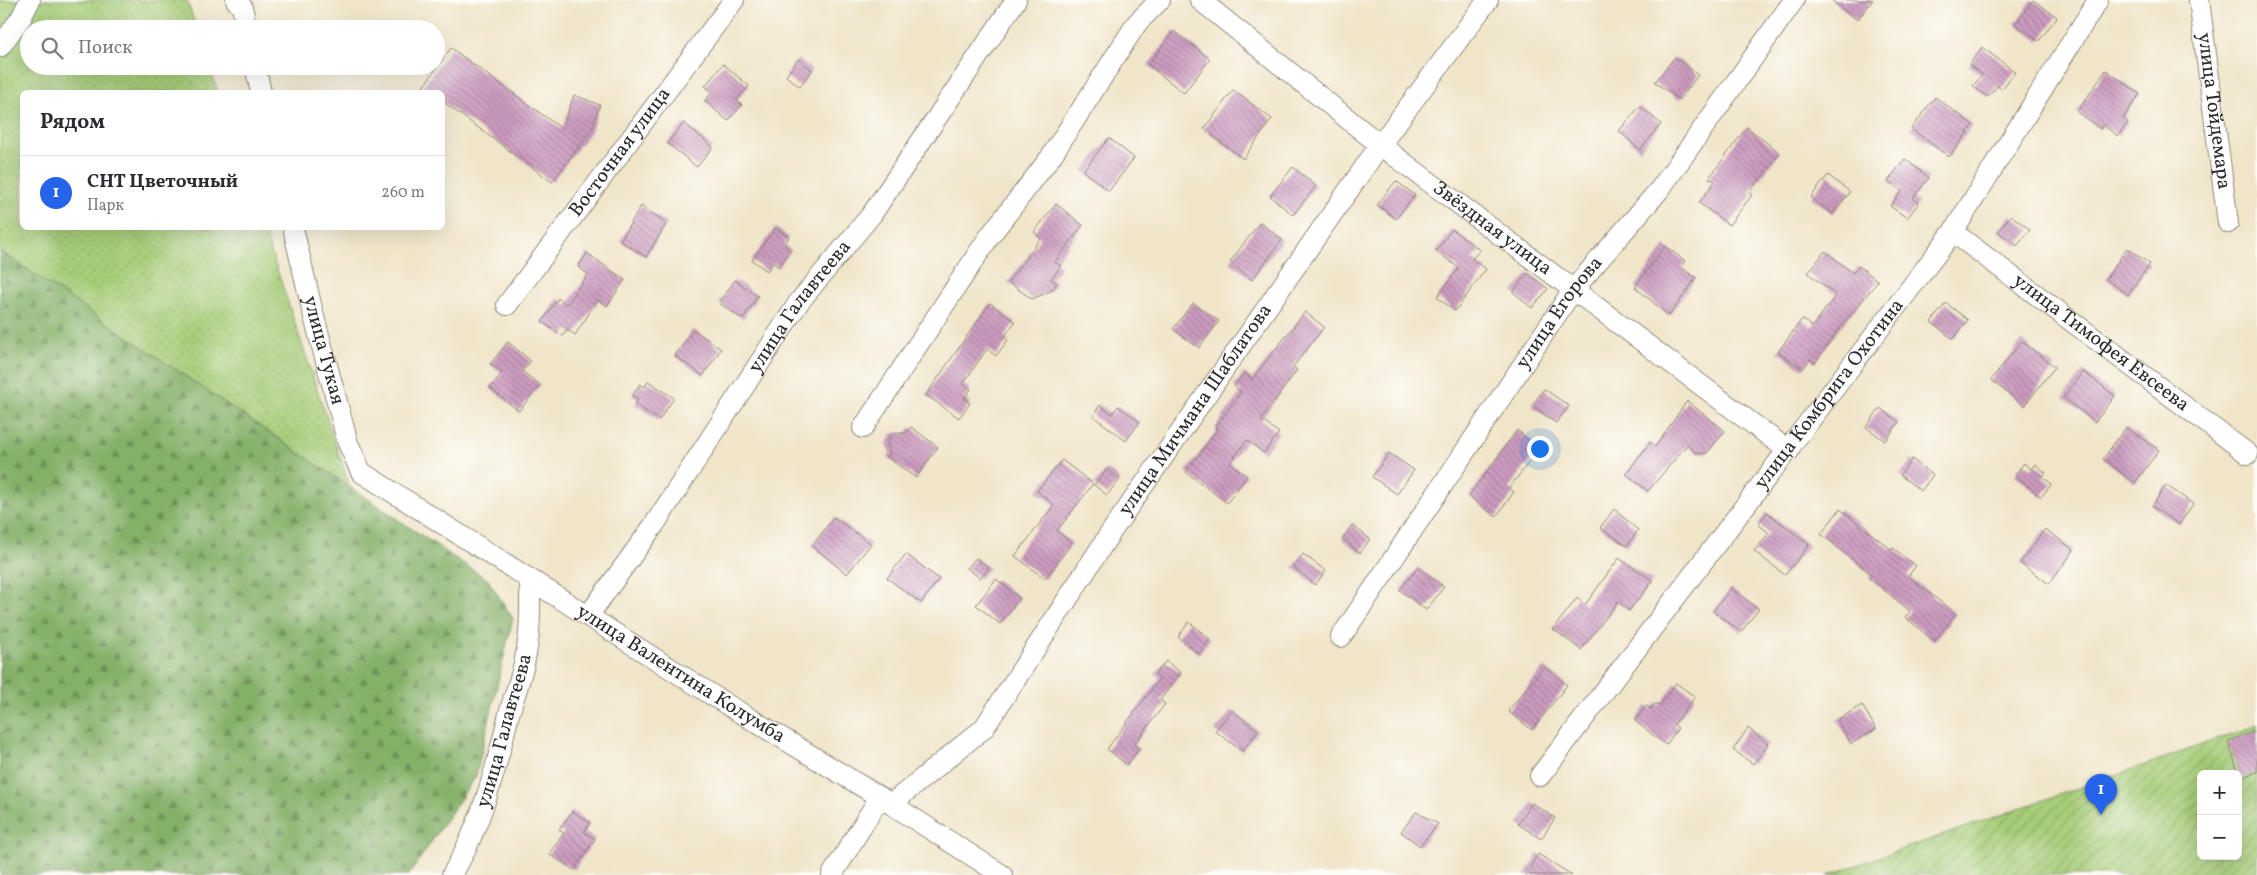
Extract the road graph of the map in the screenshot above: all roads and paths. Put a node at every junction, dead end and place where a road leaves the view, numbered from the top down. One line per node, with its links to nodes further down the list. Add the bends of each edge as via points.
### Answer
1 (30, 0): 12 (street)
2 (236, 0): 11 (street, via 242,7)
3 (734, 0): 20 (street, Восточная улица)
4 (1016, 0): 26 (street, улица Галавтеева, via 872,214 799,302 654,525)
5 (1160, 0): 21 (street, via 1137,23 1050,158 989,237)
6 (1200, 0): 15 (street, Звёздная улица)
7 (1488, 0): 15 (street, улица Мичмана Шаблатова)
8 (1794, 0): 19 (street, улица Егорова, via 1660,189)
9 (2098, 0): 18 (street, улица Комбрига Охотина)
10 (2199, 0): 16 (street, улица Тойдемара)
11 (245, 20)
12 (0, 47)
13 (257, 75): 14 (street)
14 (261, 90)
15 (1380, 145): 19 (street, Звёздная улица); 29 (street, улица Мичмана Шаблатова, via 1109,535 984,728)
16 (2228, 223)
17 (293, 230): 24 (street, улица Тукая, via 346,434)
18 (1953, 232): 22 (street, улица Комбрига Охотина); 23 (street, улица Тимофея Евсеева)
19 (1573, 290): 22 (street, Звёздная улица); 27 (street, улица Егорова)
20 (507, 305)
21 (863, 428)
22 (1788, 451): 28 (street, улица Комбрига Охотина)
23 (2248, 454)
24 (361, 472): 25 (street, улица Валентина Колумба)
25 (530, 579): 26 (street, улица Валентина Колумба); 30 (street, улица Галавтеева, via 525,659 499,760 472,835)
26 (588, 616): 29 (street, улица Валентина Колумба)
27 (1340, 637)
28 (1540, 776)
29 (886, 800): 31 (street, улица Мичмана Шаблатова); 32 (street, улица Валентина Колумба)
30 (452, 875)
31 (832, 875)
32 (1002, 875)

